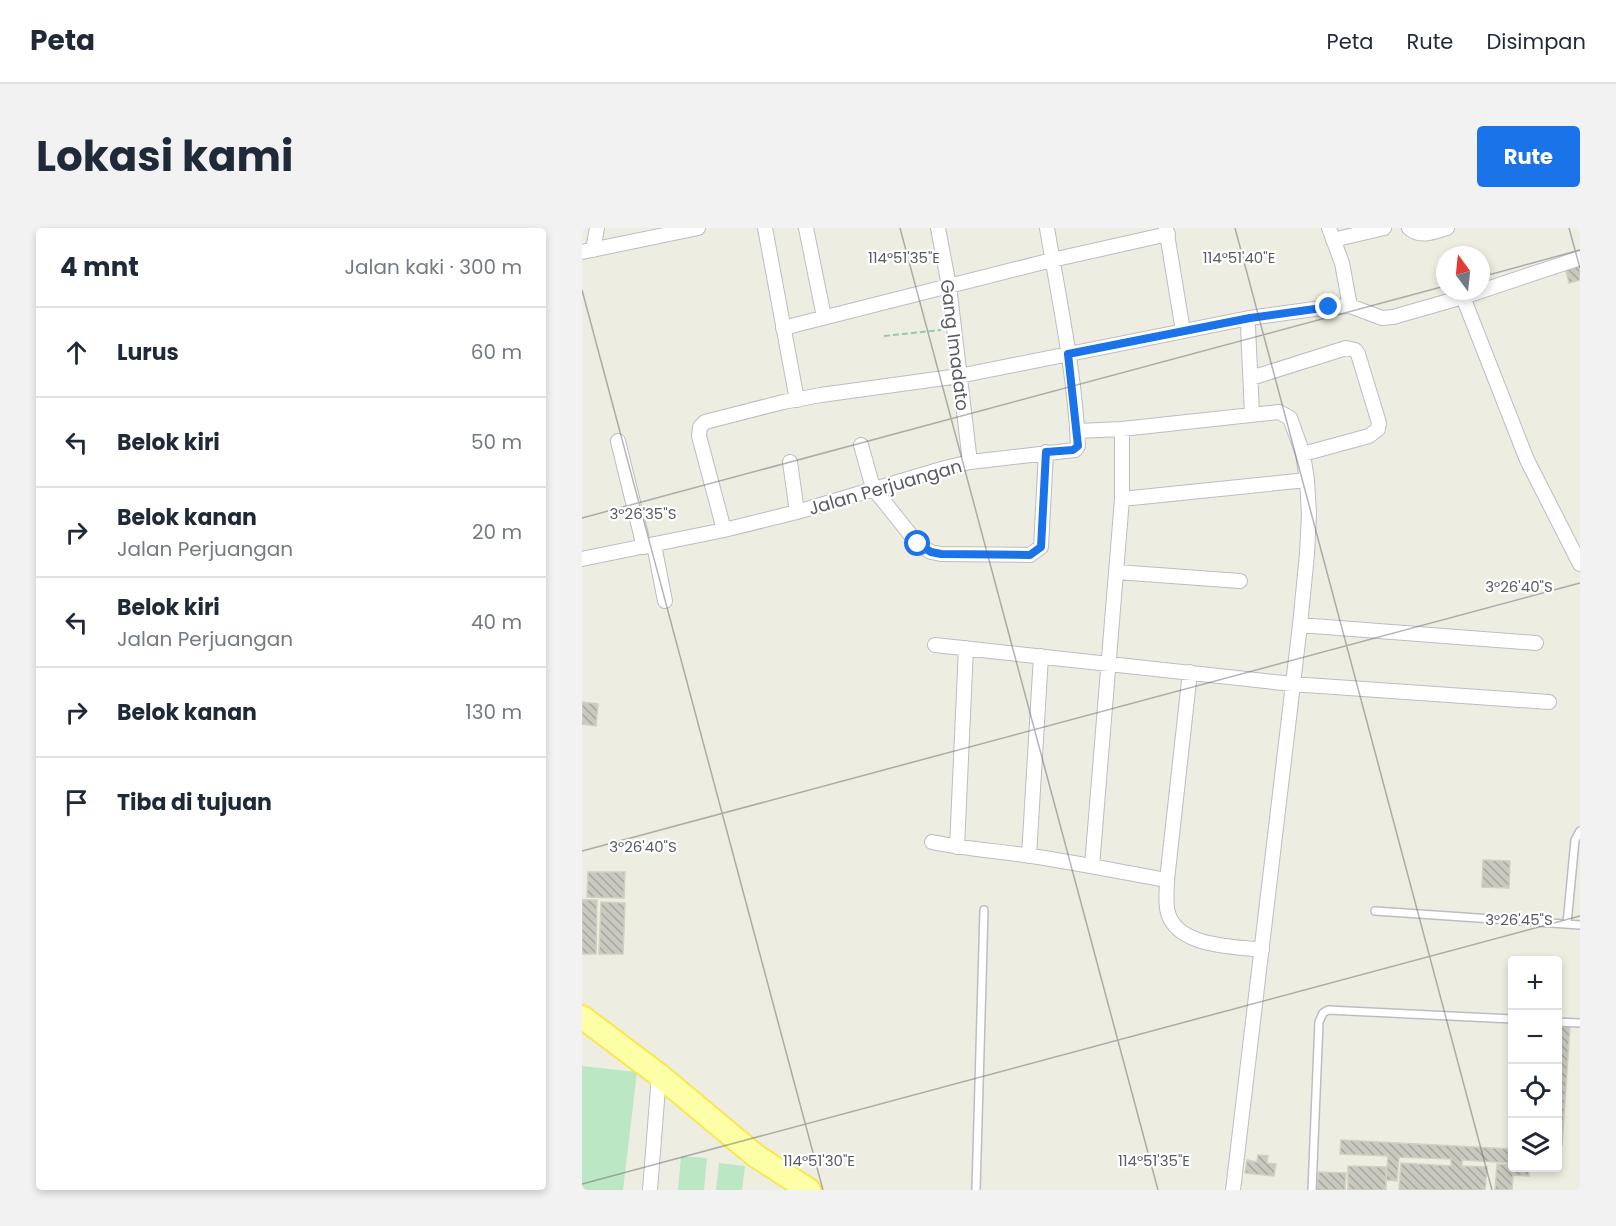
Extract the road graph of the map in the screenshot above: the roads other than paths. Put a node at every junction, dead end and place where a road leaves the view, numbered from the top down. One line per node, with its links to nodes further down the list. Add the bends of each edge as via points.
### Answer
1 (597, 228): 12 (street)
2 (698, 228): 12 (street)
3 (765, 228): 22 (street)
4 (806, 228): 20 (street)
5 (938, 228): 15 (street, Gang Imadato)
6 (1047, 228): 14 (street)
7 (1384, 228): 11 (street)
8 (1409, 228): 9 (street, via 1421,234)
9 (1447, 228)
10 (1167, 231): 14 (street); 23 (street)
11 (1331, 234): 19 (street, via 1342,263)
12 (587, 251)
13 (1580, 258): 16 (street)
14 (1052, 260): 15 (street); 24 (street)
15 (949, 286): 20 (street); 25 (street, Gang Imadato)
16 (1490, 288)
17 (1451, 300): 19 (street, via 1382,318)
18 (1464, 300): 44 (street, via 1527,460)
19 (1350, 306): 23 (street, via 1269,315)
20 (824, 317): 22 (street)
21 (1248, 327): 26 (street)
22 (783, 328): 27 (street)
23 (1183, 331): 24 (street)
24 (1068, 354): 25 (street); 30 (street)
25 (959, 376): 27 (street); 36 (street, Gang Imadato)
26 (1251, 378): 28 (street); 34 (street, via 1346,348 1358,354 1378,429 1369,436)
27 (797, 400): 41 (street, via 705,422 700,427 699,436)
28 (1252, 414): 29 (street); 34 (street, via 1285,414 1293,424)
29 (1122, 429): 30 (street); 39 (street)
30 (1077, 431): 33 (street, Jalan Perjuangan, via 1075,450)
31 (618, 441): 42 (street)
32 (861, 445): 38 (street)
33 (1046, 452): 36 (street, Jalan Perjuangan); 38 (street, via 1041,547 1030,555 931,552 918,544)
34 (1303, 454): 37 (street)
35 (790, 462): 40 (street)
36 (970, 462): 38 (street, Jalan Perjuangan)
37 (1307, 480): 39 (street); 48 (street, via 1308,524)
38 (873, 488): 40 (street, Jalan Perjuangan)
39 (1122, 499): 45 (street)
40 (797, 512): 41 (street, Jalan Perjuangan)
41 (724, 530): 42 (street, Jalan Perjuangan)
42 (649, 546): 43 (street, Jalan Perjuangan); 47 (street)
43 (582, 559)
44 (1580, 564)
45 (1116, 572): 46 (street); 53 (street)
46 (1240, 580)
47 (665, 601)
48 (1300, 625): 49 (street); 55 (street)
49 (1536, 643)
50 (935, 645): 51 (street)
51 (966, 648): 52 (street); 59 (street)
52 (1041, 656): 53 (street); 60 (street)
53 (1110, 663): 54 (street); 61 (street)
54 (1190, 672): 55 (street); 62 (street)
55 (1292, 684): 56 (street); 67 (street)
56 (1549, 702)
57 (1580, 831): 65 (lane, via 1575,840)
58 (932, 842): 59 (street)
59 (957, 847): 60 (street)
60 (1029, 856): 61 (street)
61 (1092, 866): 62 (street)
62 (1167, 880): 67 (street, via 1168,913 1182,934)
63 (984, 910): 75 (lane)
64 (1375, 910): 65 (lane)
65 (1567, 924): 66 (lane)
66 (1580, 925)
67 (1262, 950): 76 (street)
68 (582, 1017): 72 (main road)
69 (1508, 1019): 77 (lane, via 1323,1012 1319,1022)
70 (1562, 1022): 71 (lane)
71 (1580, 1023)
72 (659, 1075): 73 (street); 74 (main road, via 756,1156)
73 (650, 1190)
74 (809, 1190)
75 (976, 1190)
76 (1233, 1190)
77 (1312, 1190)

